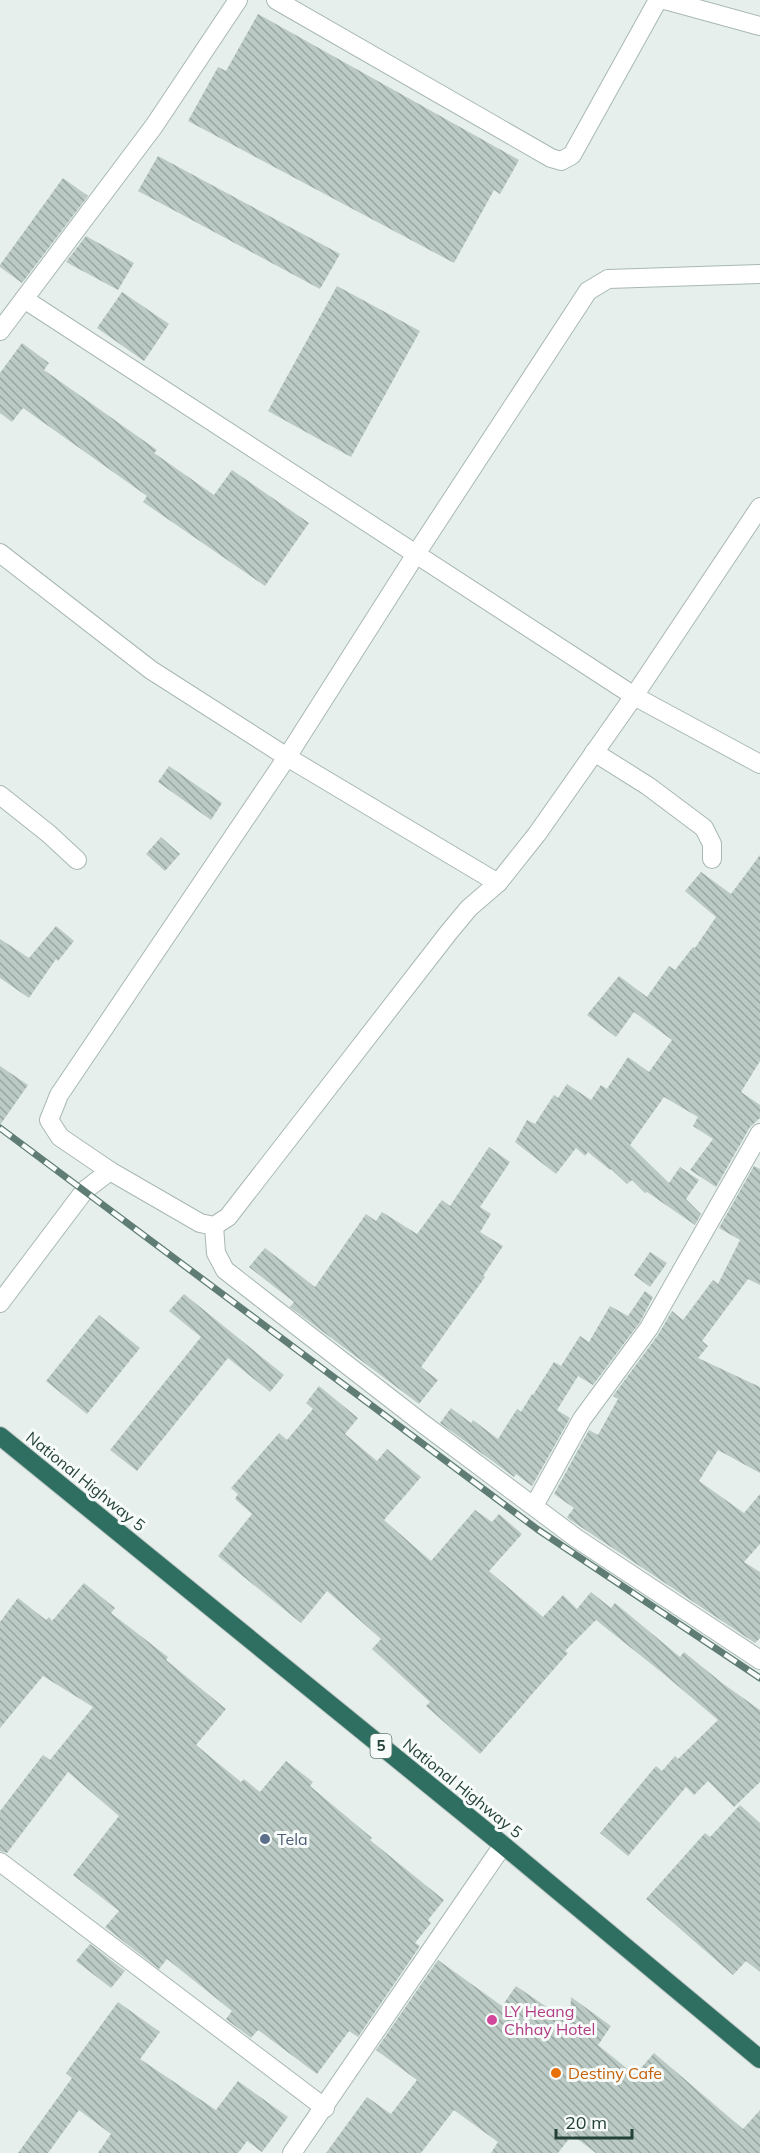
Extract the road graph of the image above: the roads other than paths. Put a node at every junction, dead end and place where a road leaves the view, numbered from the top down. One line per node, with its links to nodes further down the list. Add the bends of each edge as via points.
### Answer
1 (238, 0): 7 (street, via 154,126)
2 (276, 0): 3 (street, via 561,161 572,154)
3 (658, 0)
4 (665, 0): 5 (street)
5 (760, 26)
6 (760, 274): 11 (street, via 608,279 588,291)
7 (24, 299): 8 (street); 11 (street)
8 (0, 331)
9 (760, 507): 12 (street)
10 (0, 553): 14 (street, via 151,670)
11 (416, 554): 12 (street); 14 (street)
12 (634, 696): 13 (street); 15 (street)
13 (594, 752): 17 (street, via 704,828 712,844); 19 (street)
14 (287, 757): 19 (street); 21 (street, via 59,1095 49,1120 60,1137)
15 (760, 764)
16 (0, 795): 18 (street)
17 (712, 859)
18 (77, 860)
19 (498, 882): 22 (street, via 463,916 228,1216)
20 (760, 1133): 25 (street, via 649,1328 582,1419)
21 (110, 1171): 22 (street, via 200,1223); 23 (street, via 85,1190)
22 (214, 1226): 25 (street, via 216,1253 225,1270)
23 (0, 1303)
24 (0, 1436): 27 (highway, National Highway 5 / 5)
25 (534, 1506): 26 (street)
26 (760, 1660)
27 (503, 1845): 29 (highway, National Highway 5 / 5); 30 (street)
28 (0, 1862): 30 (street)
29 (760, 2059)
30 (325, 2108): 31 (street)
31 (292, 2153)

